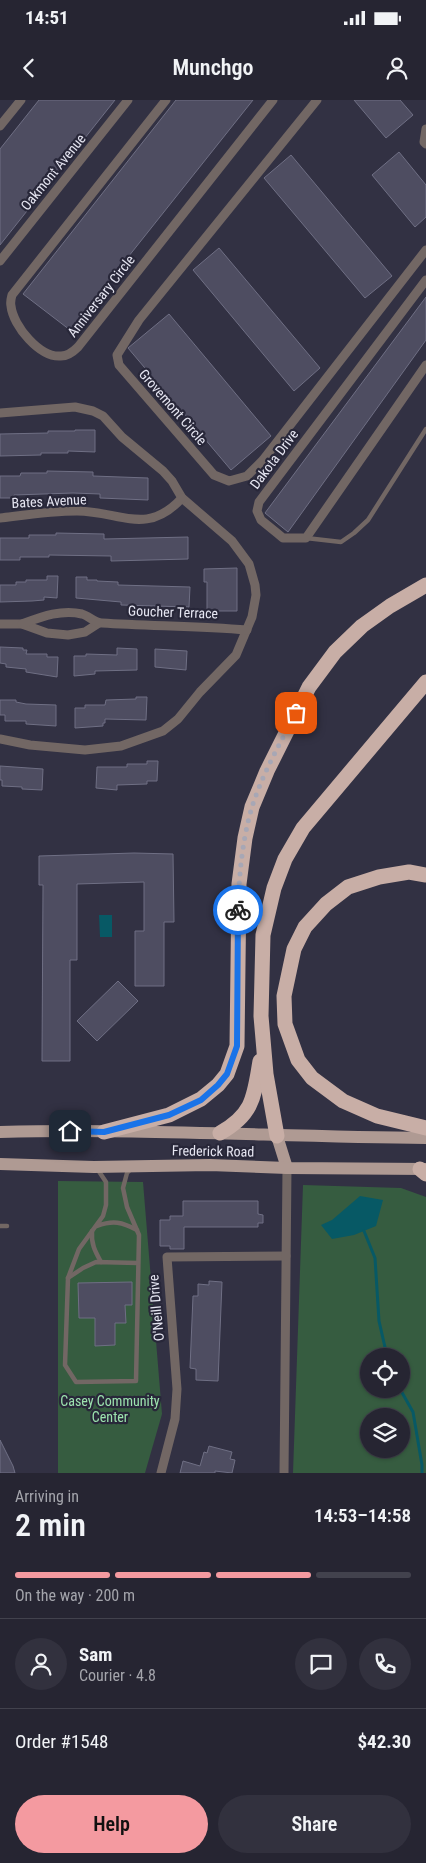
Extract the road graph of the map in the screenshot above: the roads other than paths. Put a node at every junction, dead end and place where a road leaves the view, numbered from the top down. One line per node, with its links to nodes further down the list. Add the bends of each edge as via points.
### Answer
1 (20, 100): 6 (street)
2 (128, 100): 10 (street, Oakmont Avenue)
3 (166, 100): 4 (street, Anniversary Circle, via 12,294 12,312 28,339 40,350 60,356 71,354 78,347)
4 (273, 100)
5 (318, 100): 9 (street, Grovemont Circle, via 139,320 117,354 119,365 214,475 229,481 246,476 263,460)
6 (0, 126)
7 (426, 129): 8 (street)
8 (426, 144)
9 (426, 250)
10 (0, 261)
11 (426, 280): 17 (street, Dakota Drive, via 259,502 257,511 261,520 277,534 283,538)
12 (426, 365): 17 (street)
13 (0, 413): 15 (street, via 75,407 94,411 162,471)
14 (426, 429): 17 (lane, via 368,520 354,533 341,542)
15 (182, 498): 16 (street, Bates Avenue, via 160,515 139,520 78,511); 22 (street, via 224,533 249,564 256,595)
16 (0, 518)
17 (306, 538)
18 (426, 585): 29 (highway, via 362,626 335,652 309,687 252,807 238,884 237,1046 227,1074 201,1100 169,1115)
19 (99, 623): 21 (street, Goucher Terrace, via 82,614 69,613 45,615); 21 (street, Goucher Terrace, via 85,632 68,635 47,633); 22 (street, Goucher Terrace)
20 (0, 624): 21 (street, Goucher Terrace)
21 (22, 624)
22 (247, 630): 24 (street, via 236,655 178,719 163,731 120,746 85,750 60,749)
23 (426, 682): 26 (highway, via 303,828 285,859 262,935)
24 (0, 738)
25 (426, 875): 27 (highway, via 410,872 379,877 348,887 326,904 305,927 294,949 284,996 285,1024 298,1060 312,1078 343,1101 377,1116)
26 (263, 1042): 30 (highway, via 255,1088 245,1116); 31 (highway)
27 (426, 1128)
28 (0, 1132): 29 (main road, Frederick Road)
29 (104, 1132): 30 (main road, Frederick Road)
30 (220, 1133): 31 (main road, Frederick Road)
31 (277, 1136): 32 (main road, Frederick Road); 36 (main road)
32 (426, 1138)
33 (0, 1165): 35 (main road, Frederick Road)
34 (135, 1166): 35 (main road, Frederick Road); 36 (main road, Frederick Road); 41 (lane, via 126,1173 123,1188)
35 (94, 1167): 40 (lane, via 106,1182 106,1205)
36 (287, 1168): 37 (main road, Frederick Road); 42 (street)
37 (424, 1171)
38 (0, 1226): 39 (lane)
39 (7, 1226)
40 (94, 1228): 41 (lane, via 117,1221); 43 (lane, via 91,1241); 45 (lane, via 79,1249)
41 (137, 1230): 44 (lane)
42 (286, 1256): 46 (street, O'Neill Drive, via 167,1257 177,1388 175,1419); 47 (street)
43 (101, 1262): 44 (lane); 45 (lane)
44 (138, 1263): 45 (lane, via 136,1382 76,1382 65,1365)
45 (68, 1278)
46 (161, 1473)
47 (284, 1473)

